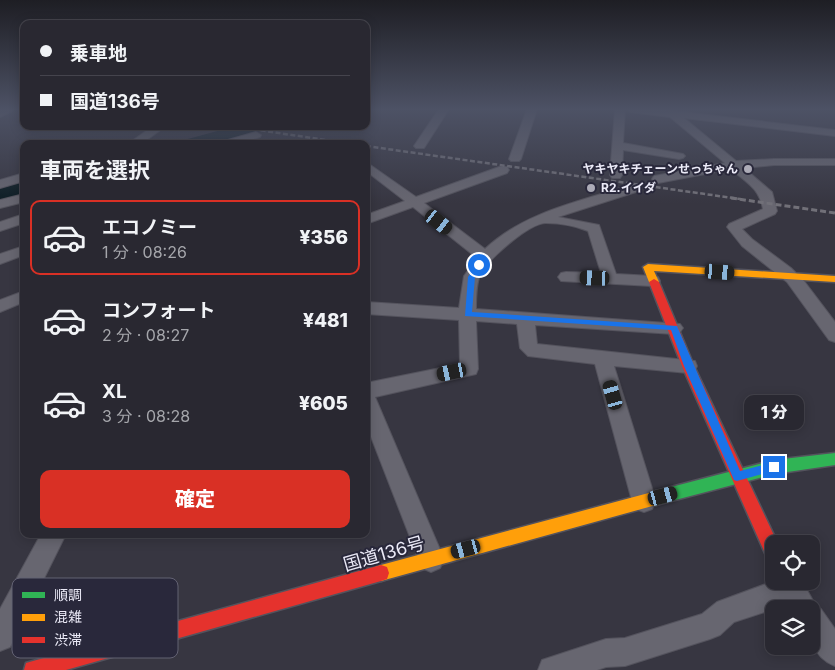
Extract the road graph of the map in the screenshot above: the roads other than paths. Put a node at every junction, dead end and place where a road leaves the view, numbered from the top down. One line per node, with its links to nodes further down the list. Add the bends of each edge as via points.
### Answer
1 (424, 140): 5 (street)
2 (521, 140): 8 (street)
3 (619, 140): 6 (street)
4 (704, 140): 10 (street)
5 (420, 146)
6 (619, 146): 7 (street); 13 (street)
7 (679, 156)
8 (514, 159)
9 (835, 162): 10 (street)
10 (735, 166): 15 (street); 30 (street, via 767,195 770,211 734,227 763,256)
11 (370, 168): 19 (street)
12 (503, 170): 19 (street)
13 (616, 175)
14 (20, 178): 16 (street)
15 (658, 179)
16 (0, 184)
17 (635, 188): 21 (street)
18 (20, 199): 20 (street)
19 (415, 203): 22 (street); 26 (street)
20 (0, 204)
21 (543, 218): 26 (street, via 506,238); 29 (street, via 594,228)
22 (370, 219)
23 (20, 220): 24 (street)
24 (0, 227)
25 (20, 252): 27 (street)
26 (486, 257): 36 (street, via 471,277)
27 (0, 259)
28 (566, 276): 29 (street)
29 (610, 278): 32 (street)
30 (793, 278): 31 (main road); 32 (main road, via 648,267); 39 (street)
31 (835, 279)
32 (652, 281): 38 (main road)
33 (20, 298): 34 (street)
34 (0, 306)
35 (370, 308): 36 (street)
36 (468, 314): 37 (street); 42 (street, via 469,369)
37 (525, 318): 38 (street); 40 (street, via 529,348 532,350)
38 (674, 328): 41 (main road)
39 (835, 335)
40 (603, 358): 41 (street); 46 (street)
41 (688, 366): 45 (main road)
42 (370, 390)
43 (370, 408): 49 (street)
44 (835, 459): 45 (main road, 国道136号, via 774,467)
45 (737, 476): 46 (main road, 国道136号); 47 (main road)
46 (644, 501): 49 (main road, 国道136号)
47 (765, 535)
48 (52, 538): 50 (street)
49 (431, 559): 53 (main road, 国道136号)
50 (31, 578)
51 (794, 593): 59 (street, via 726,611 710,625 625,652 606,652)
52 (12, 614): 55 (street)
53 (178, 631)
54 (820, 631): 56 (street)
55 (0, 637)
56 (835, 652)
57 (84, 658): 58 (main road, 国道136号)
58 (49, 668)
59 (552, 670)

